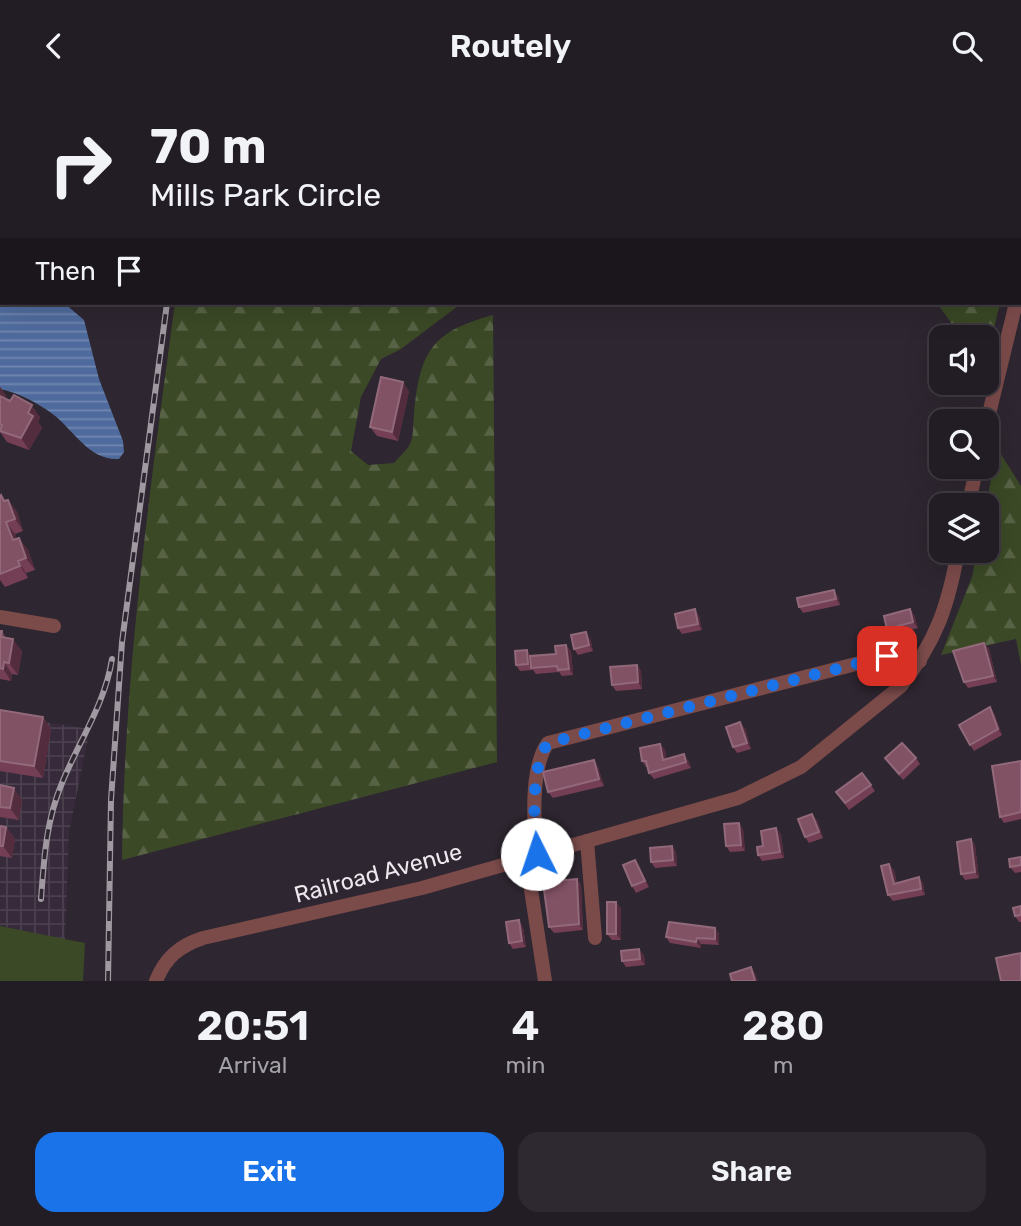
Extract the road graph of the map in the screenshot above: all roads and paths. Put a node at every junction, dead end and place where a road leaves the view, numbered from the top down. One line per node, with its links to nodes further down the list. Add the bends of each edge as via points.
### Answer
1 (1016, 305): 2 (street)
2 (990, 409)
3 (955, 563): 6 (street, Railroad Avenue, via 943,618)
4 (0, 617): 5 (street)
5 (54, 626)
6 (919, 661): 7 (street, Railroad Avenue, via 901,686 784,776 719,804); 8 (street, via 887,656 548,743 538,769)
7 (587, 841): 8 (street, Railroad Avenue); 9 (street)
8 (532, 855): 10 (street, Railroad Avenue, via 422,888 203,938 178,948); 11 (street)
9 (595, 938)
10 (156, 981)
11 (545, 981)

